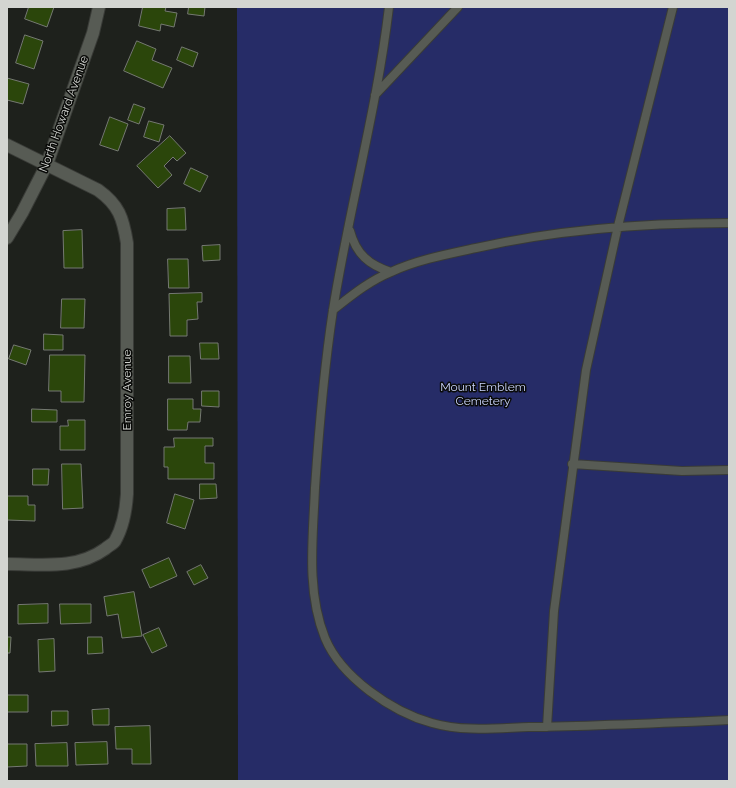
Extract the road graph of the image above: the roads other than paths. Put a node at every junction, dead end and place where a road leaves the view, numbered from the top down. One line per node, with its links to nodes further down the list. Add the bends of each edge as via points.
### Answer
1 (98, 7): 7 (street, North Howard Avenue, via 93,33)
2 (389, 7): 5 (lane)
3 (458, 7): 5 (lane)
4 (673, 7): 9 (lane)
5 (375, 96): 10 (lane)
6 (7, 145): 7 (street)
7 (47, 164): 11 (street, North Howard Avenue); 16 (street, Emroy Avenue, via 108,197 123,220 127,243 125,516 114,542 88,559 70,564)
8 (729, 223): 9 (lane)
9 (618, 226): 12 (lane, via 506,241); 14 (lane, via 586,370)
10 (349, 228): 12 (lane, via 354,245 362,256 379,268); 13 (lane)
11 (7, 238)
12 (391, 272): 13 (lane, via 354,293)
13 (333, 310): 18 (lane, via 322,398 313,530 314,597 326,639 344,669 378,696 415,717 433,724 455,727)
14 (572, 464): 15 (lane, via 682,471); 18 (lane, via 554,611)
15 (729, 470)
16 (7, 564)
17 (729, 720): 18 (lane)
18 (546, 727)

